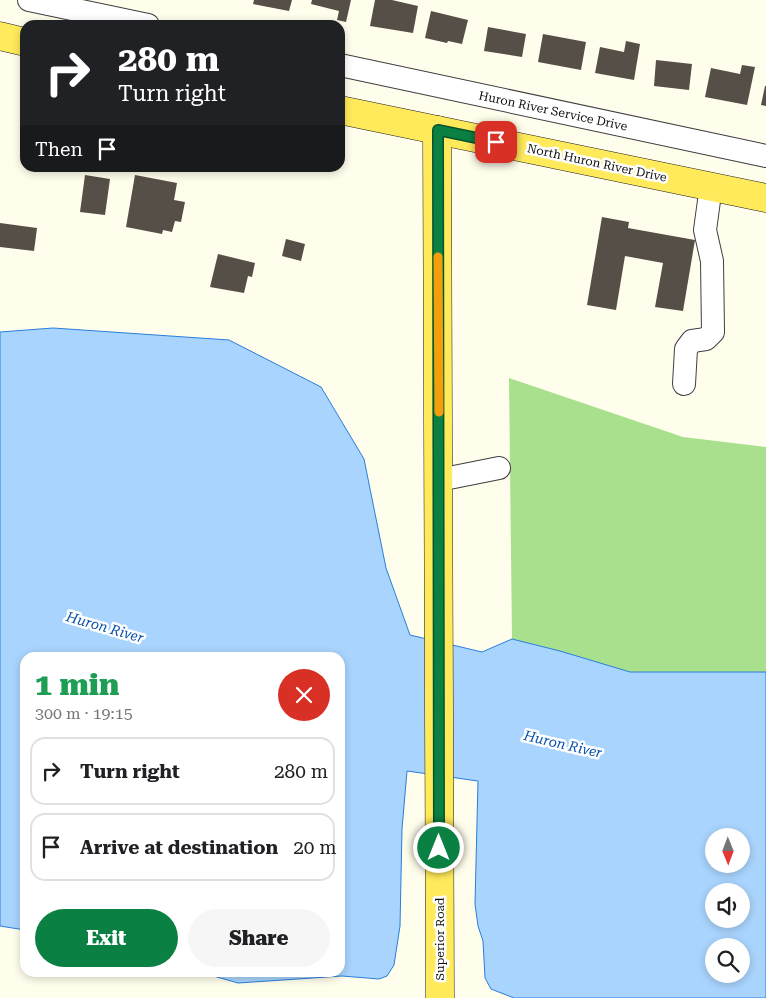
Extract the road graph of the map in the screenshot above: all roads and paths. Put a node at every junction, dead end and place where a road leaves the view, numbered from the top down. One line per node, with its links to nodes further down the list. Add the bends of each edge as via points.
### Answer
1 (29, 0): 2 (lane)
2 (124, 20)
3 (0, 36): 4 (main road)
4 (20, 41)
5 (345, 66): 8 (lane, Huron River Service Drive)
6 (345, 111): 7 (main road, North Huron River Drive)
7 (438, 130): 9 (main road, North Huron River Drive); 13 (main road, Superior Road)
8 (766, 156)
9 (711, 186): 10 (main road, North Huron River Drive); 11 (lane, via 705,230 712,261 713,332 706,339 692,341 686,349)
10 (766, 198)
11 (684, 384)
12 (499, 468): 13 (lane)
13 (439, 480): 14 (main road, Superior Road)
14 (440, 998)

